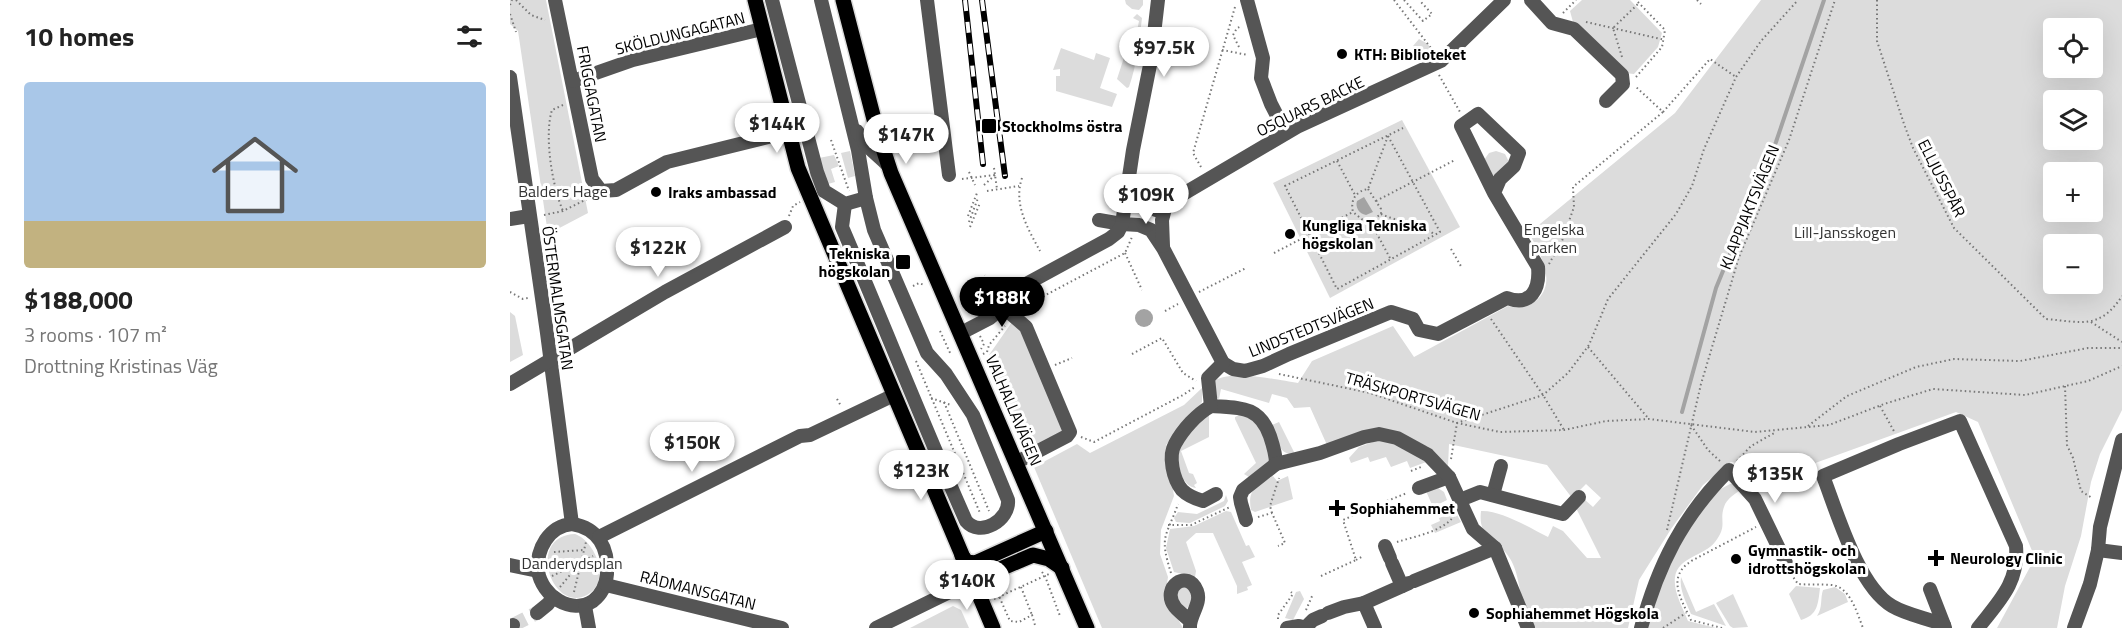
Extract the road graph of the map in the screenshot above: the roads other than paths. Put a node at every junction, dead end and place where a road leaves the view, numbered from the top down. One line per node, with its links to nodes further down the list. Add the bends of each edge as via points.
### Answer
1 (555, 0): 15 (street, FRIGGAGATAN)
2 (755, 0): 12 (main road)
3 (772, 0): 24 (street, via 817,172 824,191)
4 (821, 0): 17 (street)
5 (843, 0): 20 (main road, VALHALLAVÄGEN)
6 (927, 0): 21 (street)
7 (1158, 0): 29 (street)
8 (1247, 0): 13 (street)
9 (1256, 0): 13 (street, via 1269,49)
10 (1504, 0): 19 (street, OSQUARS BACKE, via 1441,61)
11 (1531, 0): 16 (street, via 1552,23 1574,29 1622,75 1623,84)
12 (762, 29): 15 (street, SKÖLDUNGAGATAN, via 633,60); 18 (main road)
13 (1257, 57): 19 (street, via 1271,105)
14 (510, 77): 26 (street, ÖSTERMALMSGATAN)
15 (573, 81): 18 (street, FRIGGAGATAN, via 592,179 602,191 616,190 667,162)
16 (1606, 101)
17 (850, 119): 20 (street, via 866,145); 23 (street)
18 (788, 132): 37 (main road, via 809,197)
19 (1286, 133): 25 (street, OSQUARS BACKE)
20 (888, 165): 33 (main road, VALHALLAVÄGEN)
21 (949, 175)
22 (1494, 193): 22 (street, via 1461,126 1478,114 1519,153); 35 (street, LINDSTEDTSVÄGEN, via 1538,267 1539,279 1532,296 1523,301 1507,298 1438,334 1419,330 1413,319 1391,312 1263,366 1245,371)
23 (866, 198): 24 (street); 24 (street, via 874,230 927,353 973,415 1008,500 1008,510 994,524 976,528 966,521 842,227)
24 (845, 204)
25 (1156, 211): 29 (street); 31 (street, via 1162,220); 31 (street, via 1151,230)
26 (536, 216): 27 (street); 34 (street, ÖSTERMALMSGATAN)
27 (510, 219)
28 (1099, 220): 29 (street)
29 (1122, 224): 32 (street, via 1109,239 1017,290)
30 (785, 228): 34 (street, via 665,292)
31 (1163, 248): 35 (street)
32 (1008, 311): 33 (street); 40 (street, via 1026,327 1070,432)
33 (961, 333): 40 (main road, VALHALLAVÄGEN)
34 (551, 362): 36 (street); 50 (street, ÖSTERMALMSGATAN)
35 (1224, 363): 38 (street, via 1208,378)
36 (510, 384)
37 (894, 395): 52 (street, via 810,435 800,436); 56 (main road)
38 (1211, 406): 41 (street, via 1260,416 1272,441); 45 (street, via 1198,413 1174,445 1172,458 1182,490 1203,501)
39 (2122, 440): 54 (street, via 2100,526)
40 (1017, 462): 51 (main road, VALHALLAVÄGEN)
41 (1276, 464): 43 (street, via 1379,434 1413,445); 49 (street, via 1240,496)
42 (1501, 466): 46 (street)
43 (1449, 477): 44 (street); 48 (street)
44 (1419, 488)
45 (1216, 494)
46 (1492, 495): 47 (street, via 1563,513); 48 (street, via 1480,492)
47 (1579, 497)
48 (1460, 500): 53 (street, via 1473,529)
49 (1246, 520)
50 (572, 524): 52 (street, via 591,530); 61 (street, via 556,529 545,540 541,548)
51 (1046, 531): 56 (main road, via 975,563); 59 (main road, VALHALLAVÄGEN)
52 (593, 539): 64 (street, via 607,558)
53 (1495, 548): 63 (street); 80 (street)
54 (2098, 550): 55 (street); 83 (street)
55 (2122, 553)
56 (962, 556): 62 (main road)
57 (1389, 556): 63 (street)
58 (510, 565): 61 (street)
59 (1062, 568): 62 (main road, via 1033,555); 77 (main road, VALHALLAVÄGEN)
60 (1788, 568): 81 (street, via 1755,499 1729,470 1715,483 1675,539 1650,593)
61 (545, 574): 66 (street, via 544,585)
62 (972, 581): 75 (street); 76 (main road)
63 (1408, 583): 67 (street)
64 (606, 585): 68 (street); 74 (street, RÅDMANSGATAN)
65 (1930, 589): 72 (street)
66 (555, 593): 68 (street, via 564,604); 69 (street)
67 (1364, 603): 78 (street, via 1313,620); 79 (street)
68 (585, 606): 73 (street)
69 (537, 613)
70 (1190, 624): 70 (street, via 1197,591 1180,580 1170,591 1174,606)
71 (1283, 625): 78 (street)
72 (1945, 627): 82 (street, via 1881,598 1858,565 1823,476 1960,421 2016,546 2009,588)
73 (589, 628)
74 (783, 628)
75 (877, 628)
76 (993, 628)
77 (1087, 628)
78 (1306, 628)
79 (1375, 628)
80 (1528, 628)
81 (1641, 628)
82 (1978, 628)
83 (2074, 628)

